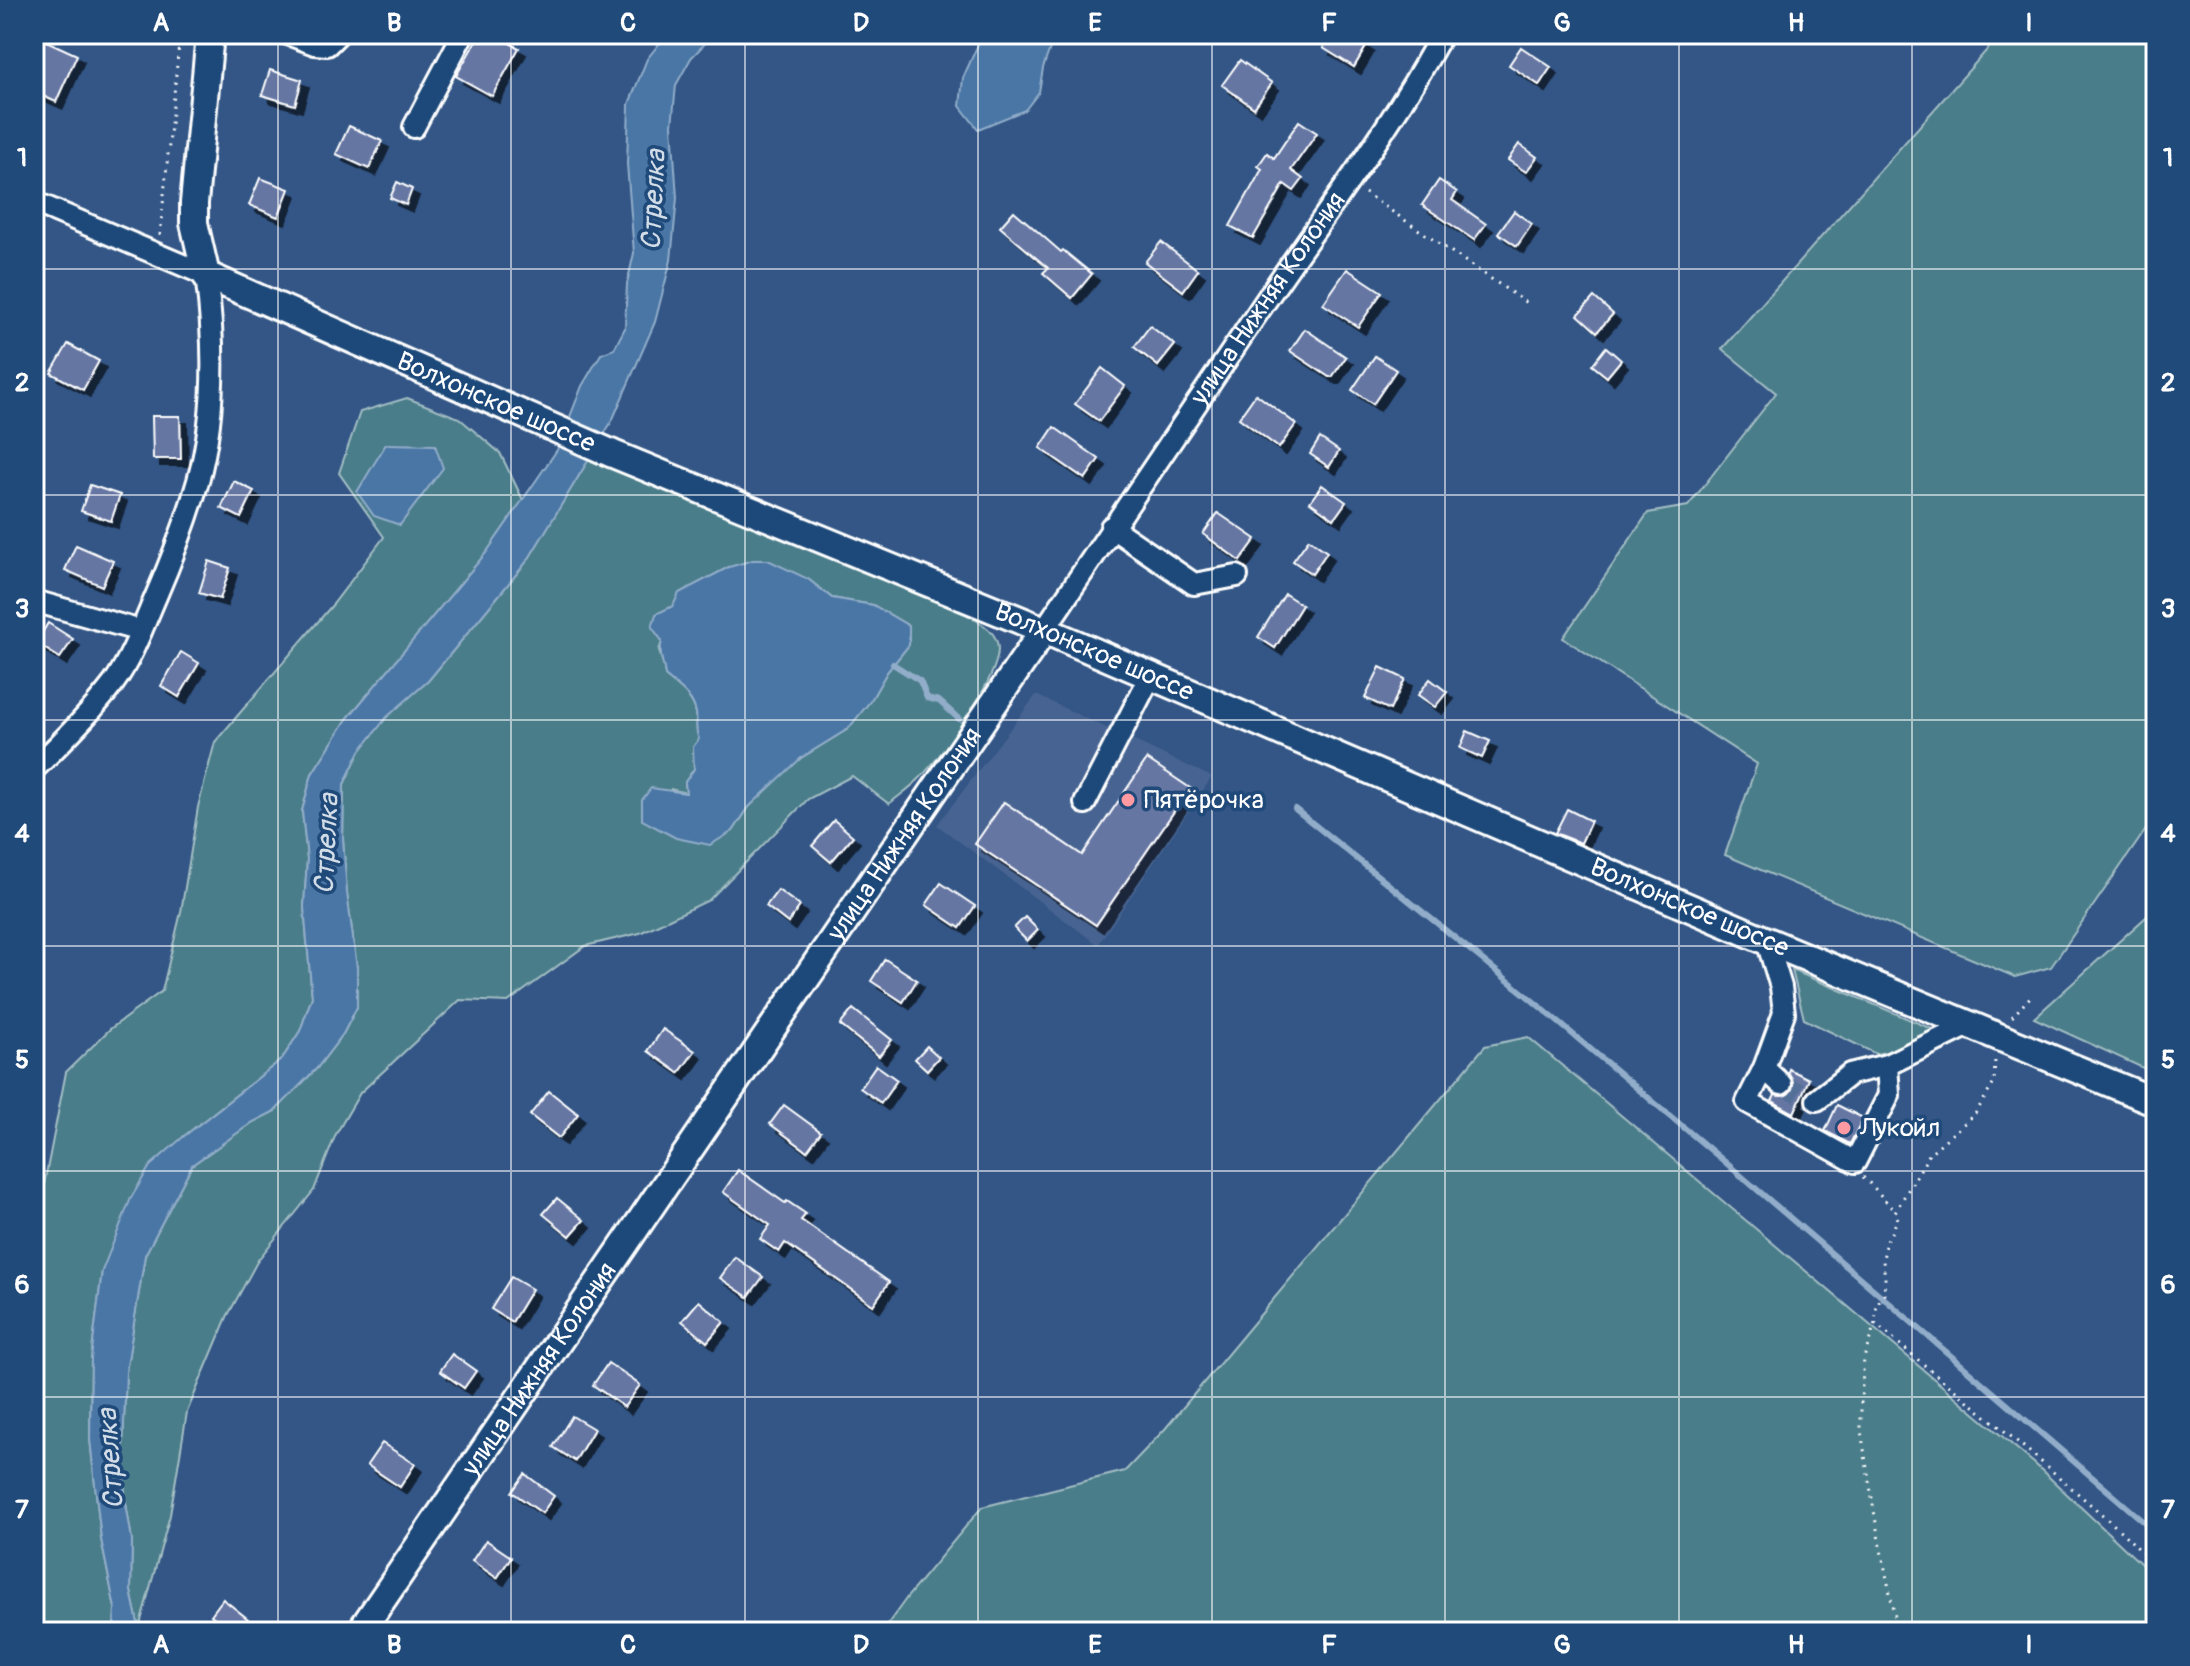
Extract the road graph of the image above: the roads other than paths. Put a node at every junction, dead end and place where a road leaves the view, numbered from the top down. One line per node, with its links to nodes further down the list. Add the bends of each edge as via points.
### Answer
1 (210, 34): 8 (main road, via 194,203)
2 (288, 34): 3 (street, via 327,45)
3 (338, 34)
4 (463, 34): 6 (street)
5 (1442, 34): 9 (street, улица Нижняя Колония, via 1349,182)
6 (414, 127)
7 (34, 202): 8 (street, Волхонское шоссе)
8 (206, 275): 12 (main road, Волхонское шоссе, via 613,454); 13 (street, via 212,373 207,436 183,528)
9 (1111, 527): 10 (street, via 1194,584); 12 (street, улица Нижняя Колония)
10 (1237, 576)
11 (34, 601): 13 (street)
12 (1044, 630): 14 (main road, Волхонское шоссе); 24 (main road, улица Нижняя Колония)
13 (141, 631): 15 (street, via 114,682)
14 (1151, 675): 16 (street); 17 (main road, Волхонское шоссе)
15 (34, 769)
16 (1085, 803)
17 (1767, 941): 18 (main road, Волхонское шоссе); 20 (street, via 1784,1013)
18 (1969, 1025): 19 (street); 22 (main road, Волхонское шоссе)
19 (1887, 1065): 23 (street, via 1850,1074 1816,1101); 23 (street, via 1889,1095 1855,1162)
20 (1764, 1068): 21 (street); 23 (street, via 1747,1102)
21 (1781, 1084)
22 (2156, 1102)
23 (1801, 1132)
24 (360, 1632)

